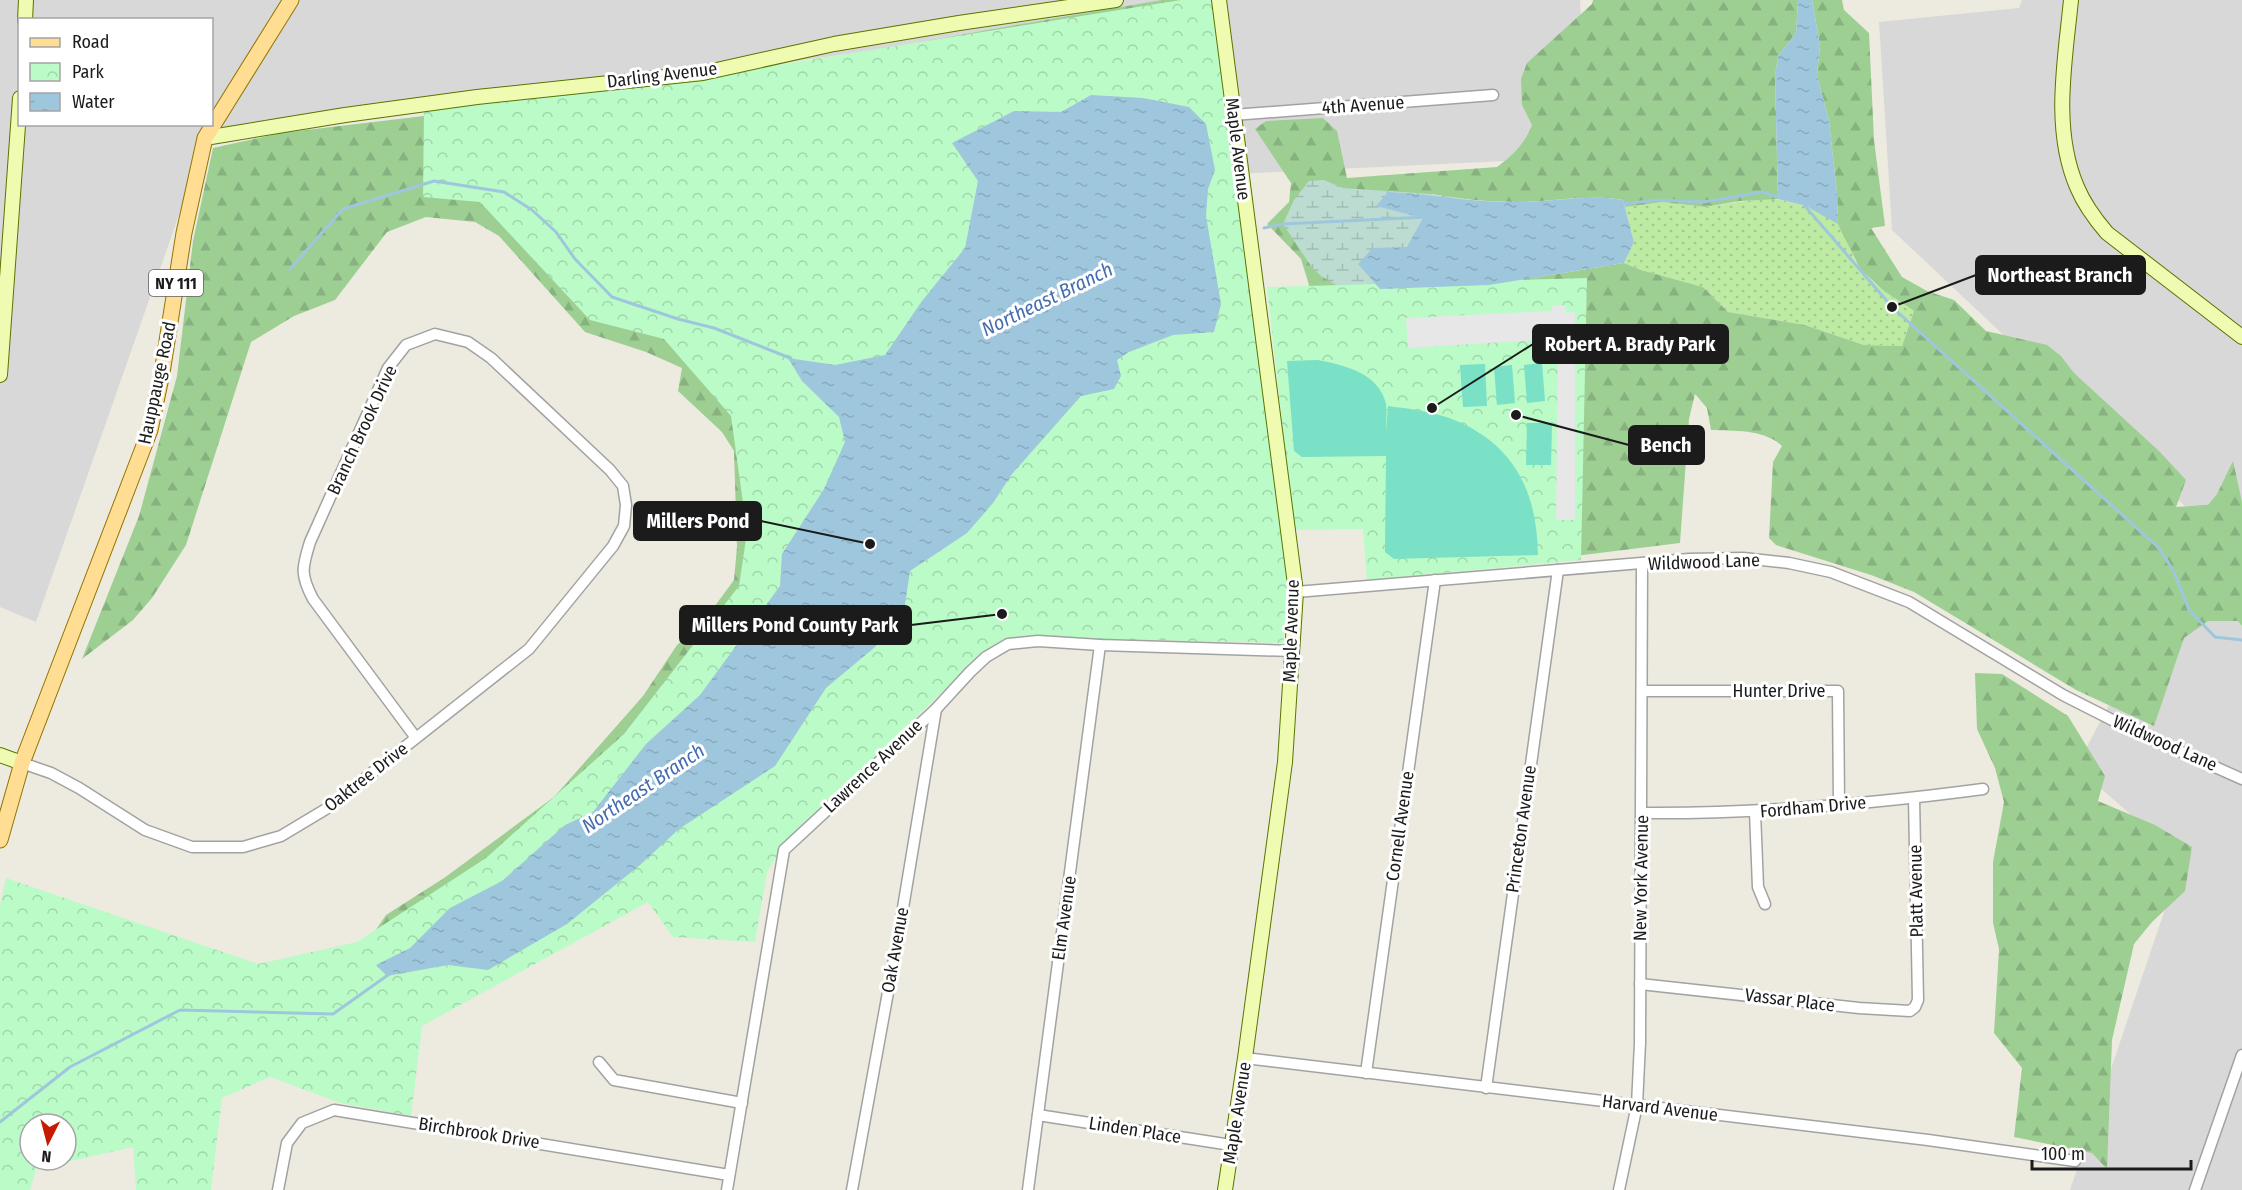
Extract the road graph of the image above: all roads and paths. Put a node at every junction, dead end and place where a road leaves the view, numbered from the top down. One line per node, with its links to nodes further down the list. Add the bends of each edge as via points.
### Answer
1 (26, 0): 6 (street)
2 (291, 0): 10 (main road, Hauppauge Road / NY 111)
3 (1116, 0): 10 (street, Darling Avenue, via 834,45 703,73 477,97)
4 (1219, 0): 8 (street, Maple Avenue)
5 (2071, 0): 11 (street, via 2062,113 2066,151 2076,186 2107,233)
6 (25, 18)
7 (1493, 95): 8 (street, 4th Avenue)
8 (1233, 115): 17 (street, Maple Avenue)
9 (18, 126): 12 (street)
10 (206, 138): 24 (main road, Hauppauge Road / NY 111, via 184,233 150,430)
11 (2242, 337)
12 (0, 375)
13 (626, 505): 22 (street, Oaktree Drive, via 624,526 613,546 529,650); 22 (street, Branch Brook Drive, via 622,486 610,470 491,358 468,342 435,334 406,345 388,368 310,542 304,561 304,581 339,637)
14 (1642, 564): 15 (street, Wildwood Lane); 20 (street, New York Avenue); 25 (street, Wildwood Lane, via 1743,558 1832,572 1909,602 2063,695)
15 (1558, 570): 16 (street, Wildwood Lane); 39 (street, Princeton Avenue)
16 (1435, 580): 17 (street, Wildwood Lane); 38 (street, Cornell Avenue)
17 (1296, 592): 19 (street, Maple Avenue)
18 (1100, 645): 19 (street, Lawrence Avenue); 21 (street, Lawrence Avenue, via 1038,641 1008,644 986,657); 42 (street, Elm Avenue)
19 (1292, 651): 36 (street, Maple Avenue, via 1285,762)
20 (1643, 691): 28 (street, Hunter Drive, via 1839,692); 30 (street, New York Avenue)
21 (936, 709): 40 (street, Lawrence Avenue, via 784,850); 48 (street, Oak Avenue)
22 (416, 738): 24 (street, Oaktree Drive, via 326,809 281,836 243,847 192,847 145,830 79,788)
23 (0, 755): 24 (street)
24 (22, 763): 31 (main road, Hauppauge Road / NY 111)
25 (2242, 779)
26 (1983, 789): 27 (street, Fordham Drive)
27 (1914, 798): 28 (street, Fordham Drive); 34 (street, Platt Avenue)
28 (1839, 805): 29 (street, Fordham Drive)
29 (1755, 812): 30 (street, Fordham Drive); 32 (street, via 1758,887)
30 (1642, 813): 33 (street, New York Avenue)
31 (0, 840)
32 (1765, 904)
33 (1640, 984): 34 (street, Vassar Place, via 1902,1012 1915,1007); 41 (street, New York Avenue)
34 (1918, 985)
35 (2242, 1055): 52 (street)
36 (1245, 1058): 38 (street, Harvard Avenue); 43 (street, Maple Avenue)
37 (599, 1062): 40 (street, via 614,1080)
38 (1366, 1073): 39 (street, Harvard Avenue)
39 (1485, 1088): 41 (street, Harvard Avenue)
40 (742, 1102): 45 (street, Lawrence Avenue)
41 (1637, 1105): 44 (street, Harvard Avenue); 51 (street, New York Avenue)
42 (1038, 1115): 43 (street, Linden Place); 49 (street, Elm Avenue)
43 (1232, 1145): 50 (street, Maple Avenue)
44 (2075, 1161)
45 (729, 1175): 46 (street, Birchbrook Drive, via 334,1110 302,1123 287,1143); 47 (street, Lawrence Avenue)
46 (278, 1190)
47 (727, 1190)
48 (852, 1190)
49 (1028, 1190)
50 (1225, 1190)
51 (1619, 1190)
52 (2195, 1190)

